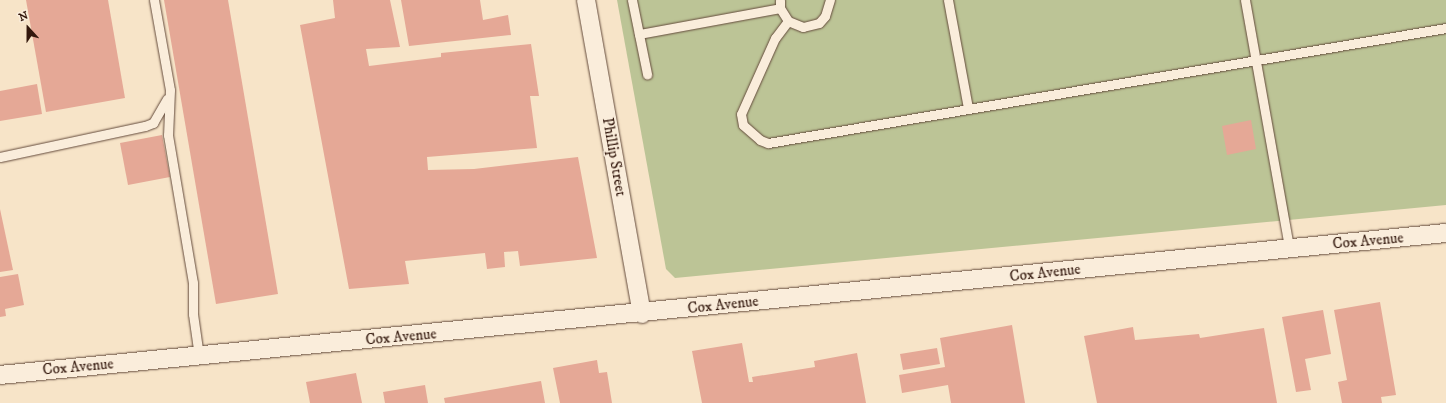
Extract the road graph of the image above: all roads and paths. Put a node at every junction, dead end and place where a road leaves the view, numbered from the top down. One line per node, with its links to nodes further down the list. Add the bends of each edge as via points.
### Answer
1 (154, 0): 13 (lane)
2 (586, 0): 18 (street, Phillip Street)
3 (632, 0): 10 (lane)
4 (830, 0): 8 (lane, via 825,16 819,23 803,27)
5 (948, 0): 14 (lane)
6 (1245, 0): 11 (lane)
7 (780, 4): 8 (lane); 10 (lane)
8 (788, 21): 14 (lane, via 775,38 741,114 743,125 760,140 768,143 781,142)
9 (1446, 28): 11 (lane)
10 (639, 34): 12 (lane)
11 (1257, 60): 14 (lane); 17 (lane)
12 (647, 74)
13 (170, 90): 15 (lane, via 153,123); 19 (lane, via 168,135 193,283)
14 (968, 108)
15 (0, 157)
16 (1446, 233): 17 (street, Cox Avenue)
17 (1289, 248): 18 (street, Cox Avenue)
18 (642, 314): 19 (street, Cox Avenue)
19 (200, 356): 20 (street, Cox Avenue)
20 (0, 375)

